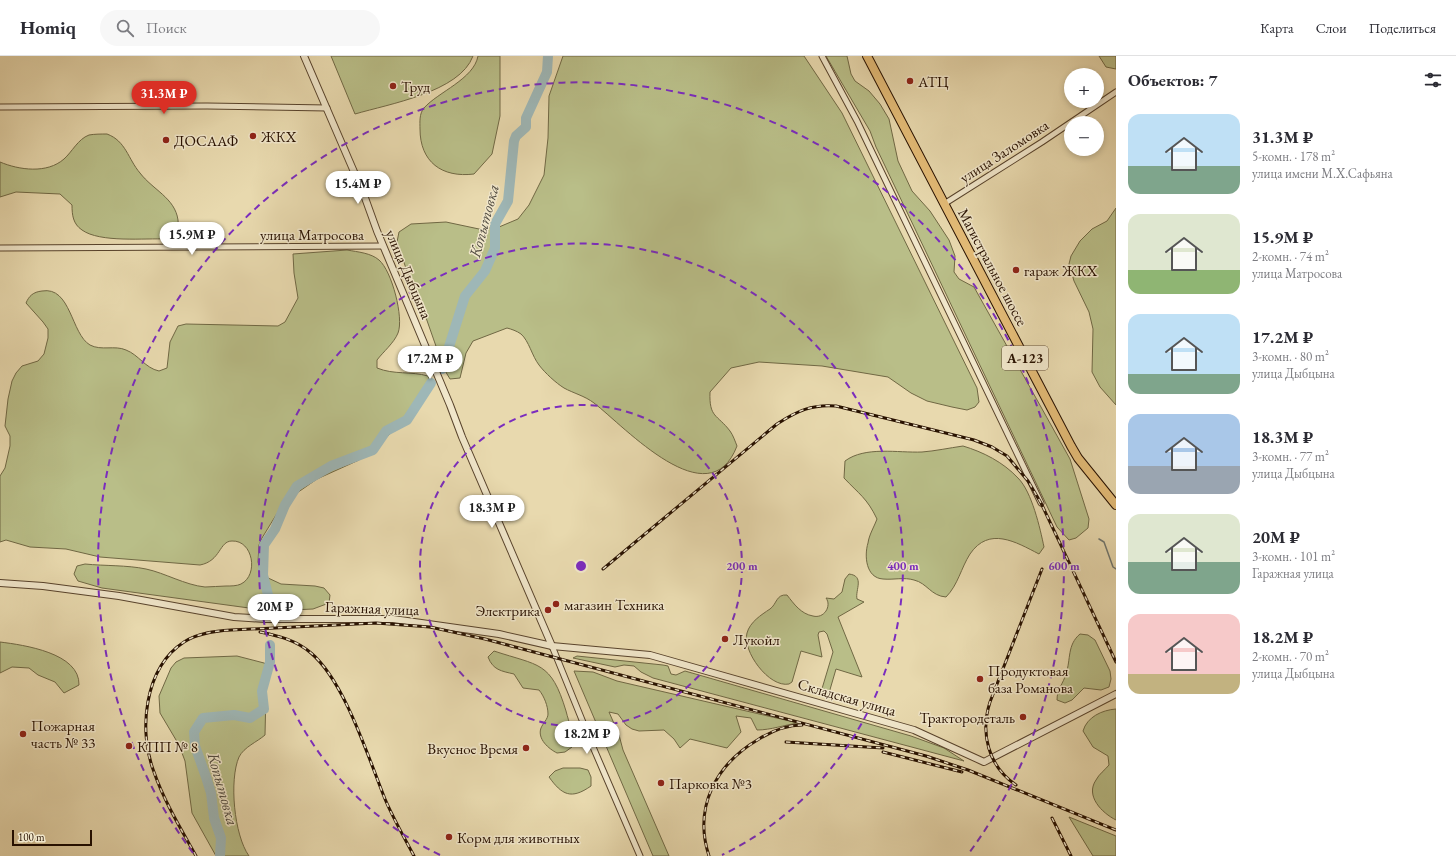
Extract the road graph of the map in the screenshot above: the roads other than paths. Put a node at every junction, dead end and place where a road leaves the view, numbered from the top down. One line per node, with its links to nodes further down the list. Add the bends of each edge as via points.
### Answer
1 (304, 56): 6 (street, улица Дыбцына)
2 (822, 56): 10 (street, via 857,121)
3 (867, 56): 7 (main road, Магистральное шоссе / А-123)
4 (1116, 92): 7 (street, улица Заломовка)
5 (0, 107): 6 (street)
6 (327, 108): 8 (street, улица Дыбцына)
7 (944, 204): 11 (main road, Магистральное шоссе / А-123, via 1071,446)
8 (383, 246): 9 (street, улица Матросова); 13 (street, улица Дыбцына)
9 (0, 248)
10 (1041, 503)
11 (1116, 505)
12 (0, 583): 13 (street, Гаражная улица, via 119,596 249,618 415,621 499,634)
13 (552, 646): 14 (street, Складская улица, via 650,654 685,663 914,730 984,762); 15 (street, улица Дыбцына)
14 (1116, 694)
15 (640, 856)

